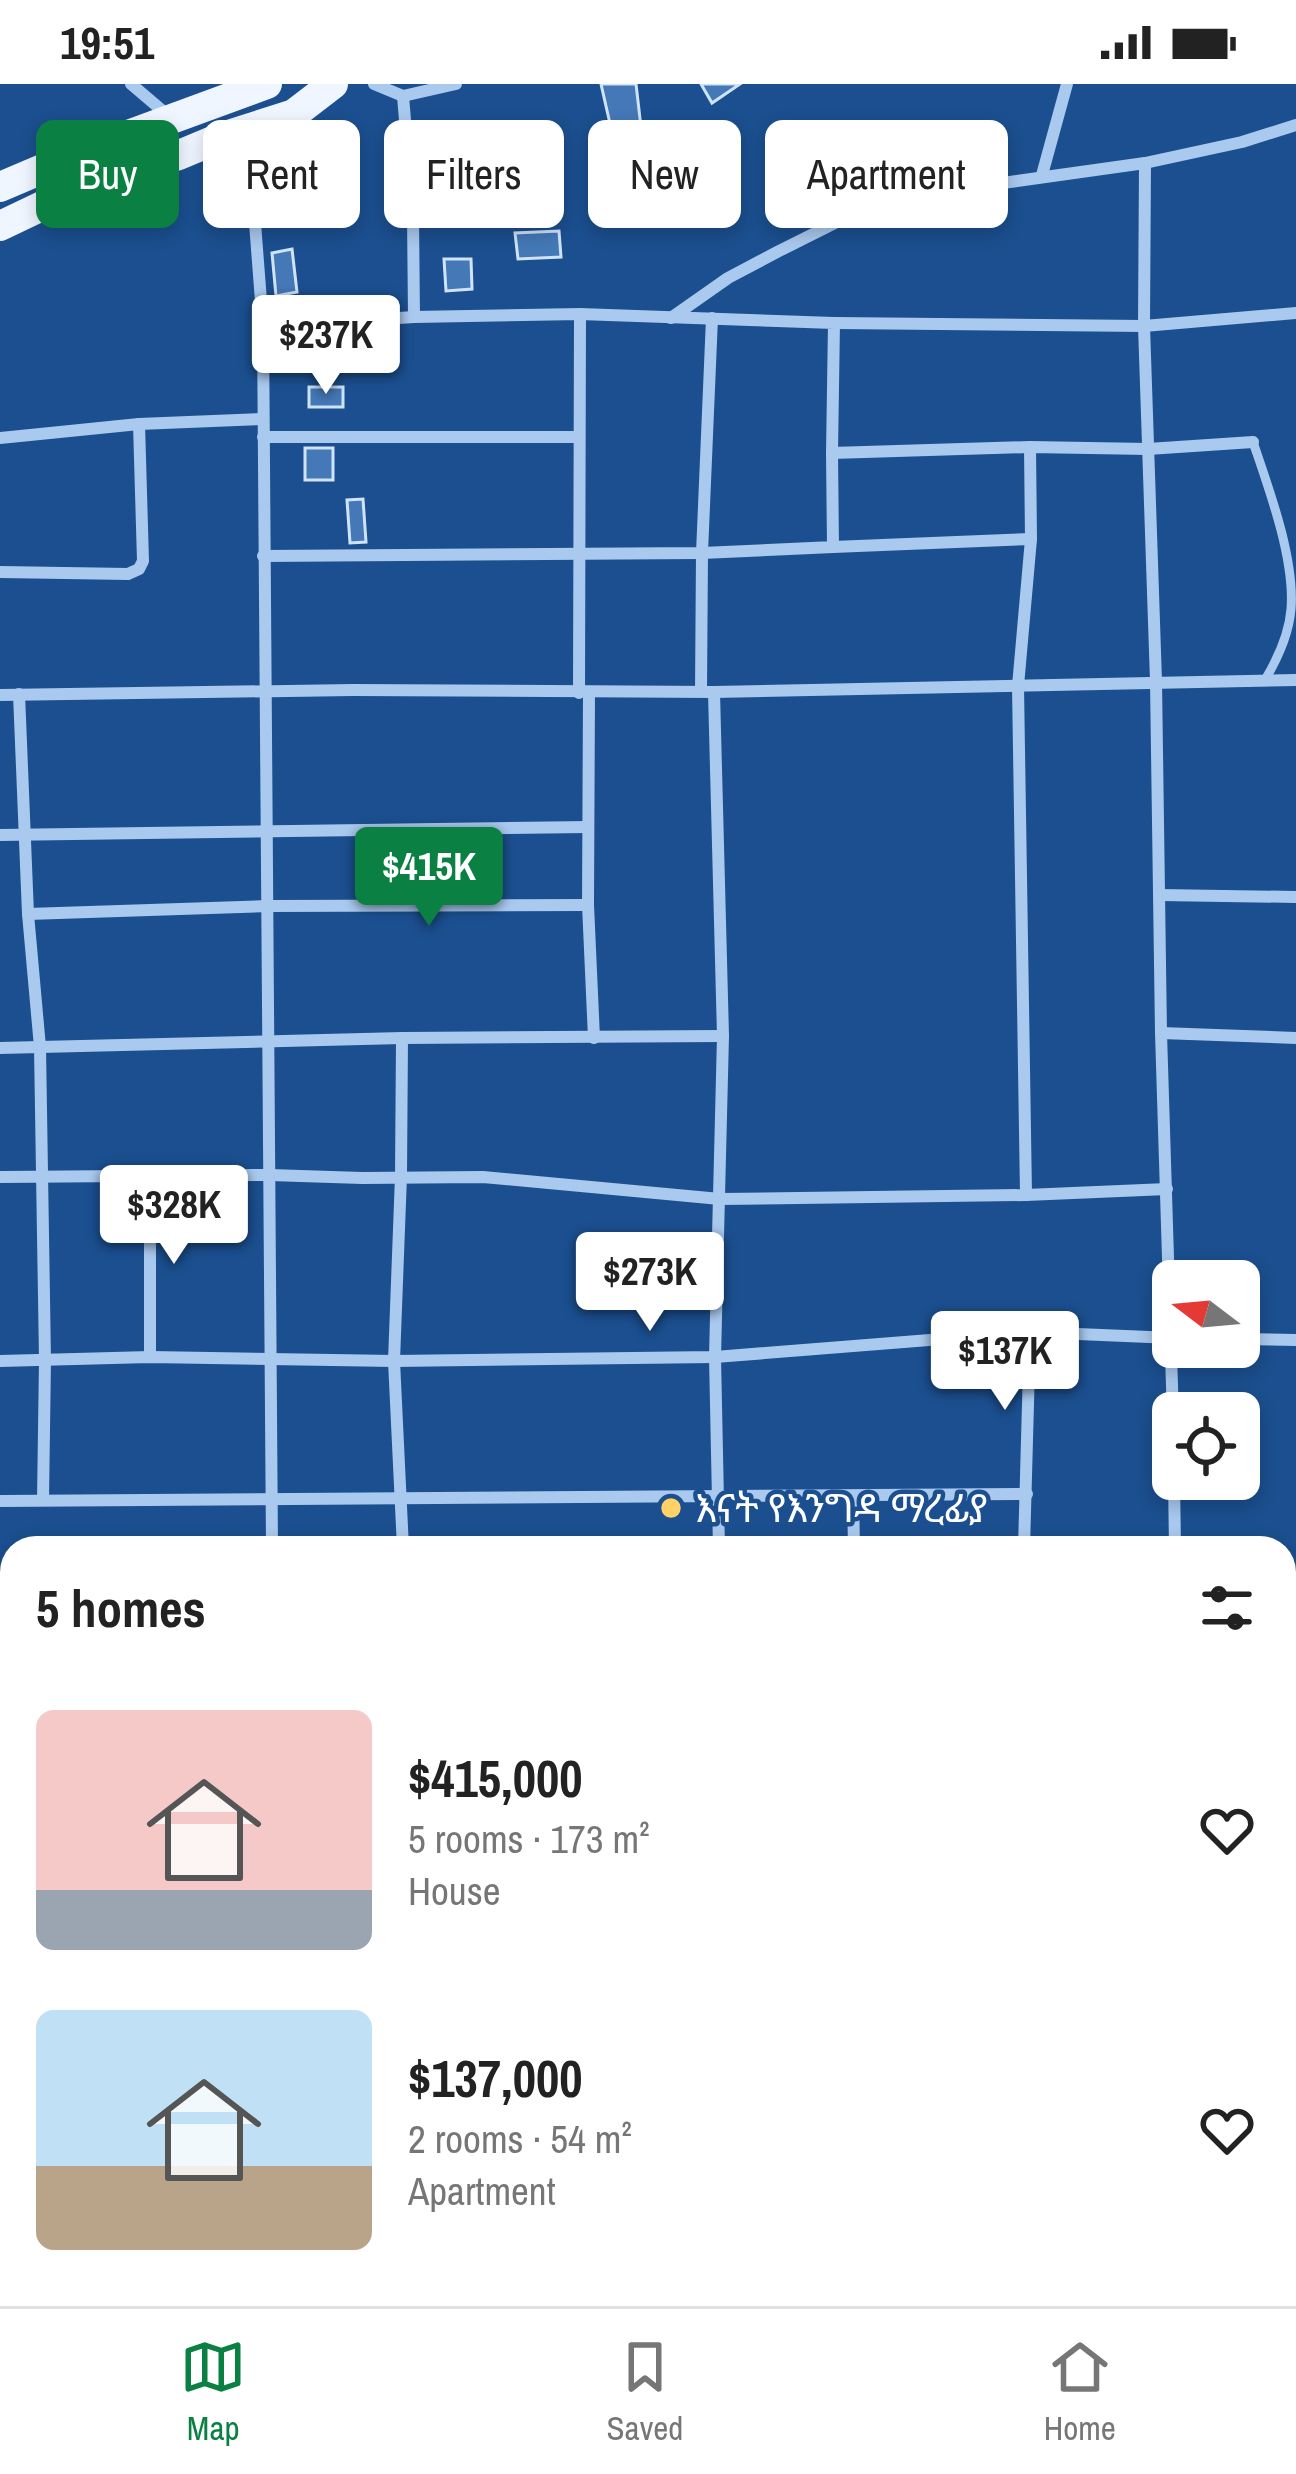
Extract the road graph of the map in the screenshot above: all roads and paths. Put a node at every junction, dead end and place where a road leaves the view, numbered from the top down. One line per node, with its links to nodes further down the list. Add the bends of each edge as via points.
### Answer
1 (131, 84): 8 (street)
2 (267, 84): 8 (main road)
3 (332, 84): 9 (main road)
4 (374, 84): 7 (street)
5 (456, 84): 7 (street)
6 (1067, 84): 14 (street)
7 (403, 96): 20 (street)
8 (173, 120)
9 (275, 120)
10 (1296, 125): 12 (street)
11 (203, 144): 16 (main road)
12 (1145, 163): 14 (street); 24 (street)
13 (36, 172): 15 (main road)
14 (1042, 175): 22 (street, via 896,198 745,268)
15 (0, 187)
16 (0, 226)
17 (255, 228): 25 (street)
18 (1296, 313): 24 (street)
19 (580, 314): 20 (street); 22 (street); 29 (street)
20 (414, 317): 25 (street)
21 (712, 318): 22 (street); 23 (street); 37 (street)
22 (670, 319)
23 (834, 323): 24 (street); 34 (street)
24 (1144, 326): 33 (street)
25 (263, 327): 26 (street)
26 (262, 419): 27 (street); 28 (street)
27 (139, 424): 30 (street); 40 (street, via 139,569)
28 (262, 437): 29 (street); 39 (street)
29 (578, 437): 38 (street)
30 (0, 438)
31 (1253, 442): 33 (street); 41 (lane, via 1291,588 1284,642)
32 (1030, 447): 33 (street); 34 (street); 35 (street)
33 (1148, 449): 43 (street)
34 (832, 453): 36 (street)
35 (1031, 539): 36 (street); 44 (street)
36 (833, 547): 37 (street)
37 (703, 553): 38 (street); 46 (street)
38 (580, 554): 39 (street); 47 (street)
39 (263, 556): 45 (street)
40 (0, 572)
41 (1265, 680): 42 (street); 43 (street)
42 (1296, 680)
43 (1156, 681): 44 (street); 54 (street)
44 (1018, 686): 46 (street); 73 (street)
45 (265, 691): 47 (street); 49 (street); 51 (street)
46 (708, 692): 47 (street); 60 (street)
47 (584, 693): 50 (street)
48 (0, 694): 49 (street)
49 (19, 694): 52 (street)
50 (588, 827): 51 (street); 56 (street)
51 (265, 831): 52 (street); 57 (street)
52 (26, 835): 53 (street); 58 (street)
53 (0, 836)
54 (1159, 896): 55 (street); 59 (street)
55 (1296, 897)
56 (589, 905): 57 (street); 62 (street)
57 (268, 906): 58 (street); 64 (street)
58 (28, 914): 65 (street)
59 (1161, 1033): 63 (street); 72 (street)
60 (723, 1036): 62 (street); 74 (street)
61 (402, 1038): 62 (street); 64 (street); 70 (street)
62 (594, 1038)
63 (1296, 1038)
64 (270, 1042): 65 (street); 67 (street)
65 (40, 1047): 66 (street); 68 (street)
66 (0, 1048)
67 (270, 1175): 69 (street); 70 (street); 83 (street)
68 (43, 1176): 69 (street); 71 (street); 82 (street)
69 (150, 1176): 80 (street)
70 (401, 1176): 74 (street); 84 (street)
71 (0, 1177)
72 (1168, 1189): 73 (street); 75 (street)
73 (1025, 1195): 74 (street)
74 (720, 1199): 81 (street)
75 (1170, 1260)
76 (1030, 1333): 77 (street); 81 (street); 86 (street)
77 (1152, 1337)
78 (1260, 1340): 79 (street)
79 (1296, 1340)
80 (151, 1357): 82 (street); 83 (street)
81 (715, 1357): 84 (street); 87 (street)
82 (45, 1360): 85 (street); 90 (street)
83 (271, 1360): 84 (street); 93 (street)
84 (394, 1360): 89 (street)
85 (0, 1361)
86 (1027, 1494): 88 (street); 98 (street)
87 (718, 1495): 88 (street); 89 (street); 96 (street)
88 (853, 1496): 97 (street)
89 (400, 1497): 93 (street); 95 (street)
90 (43, 1500): 92 (street); 93 (street)
91 (1174, 1500): 99 (street)
92 (0, 1501)
93 (271, 1501): 94 (street)
94 (272, 1536)
95 (402, 1536)
96 (719, 1536)
97 (854, 1536)
98 (1025, 1536)
99 (1175, 1536)

